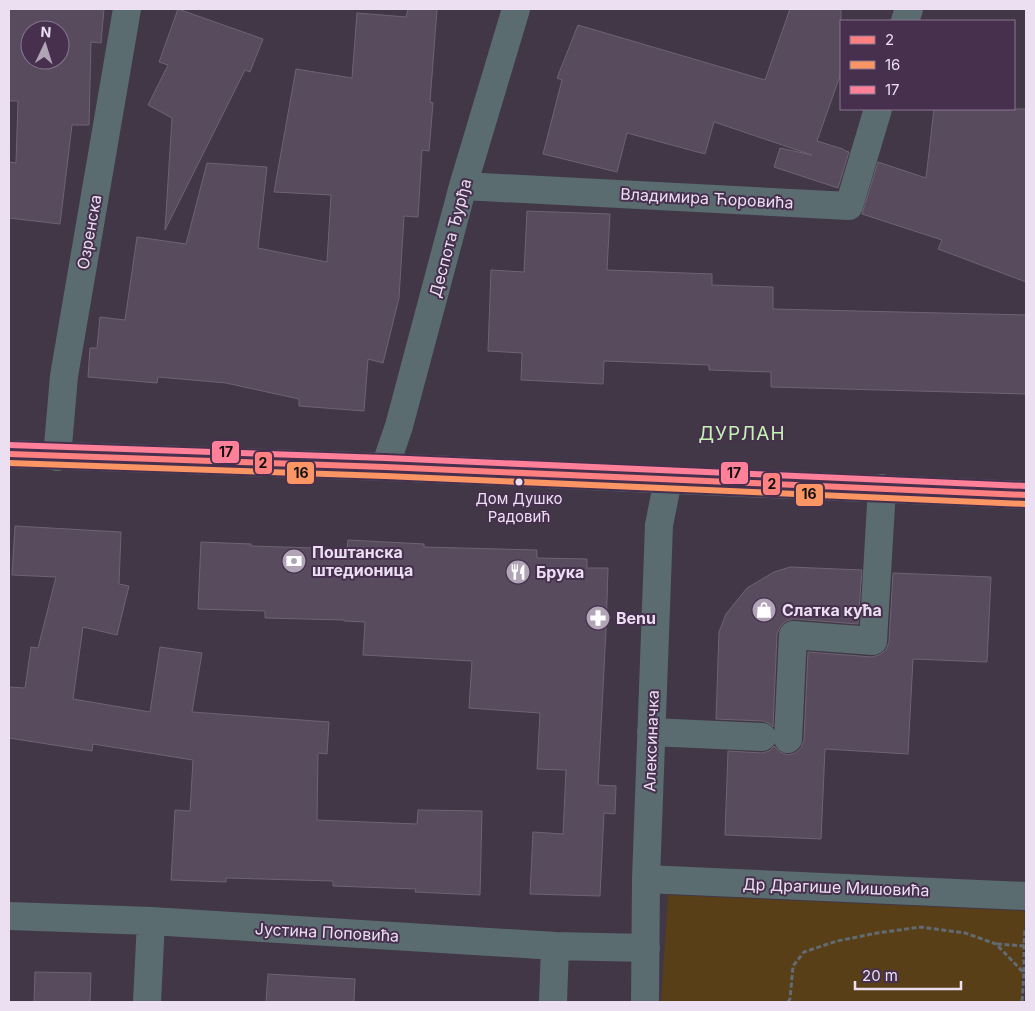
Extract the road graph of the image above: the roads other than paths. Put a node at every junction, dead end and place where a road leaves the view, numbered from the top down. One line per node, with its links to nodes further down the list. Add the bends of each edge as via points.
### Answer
1 (127, 9): 6 (street, Озренска, via 64,376)
2 (516, 9): 4 (street, Деспота Ђурђа)
3 (878, 110): 4 (street, Владимира Ћоровића, via 849,206)
4 (463, 186): 7 (street, Деспота Ђурђа, via 399,426)
5 (9, 454): 6 (main road)
6 (57, 457): 7 (main road)
7 (385, 466): 8 (main road)
8 (668, 480): 9 (main road); 11 (street, Алексиначка, via 659,525)
9 (882, 488): 10 (main road); 11 (street, via 873,640 793,635 775,738)
10 (1026, 495)
11 (651, 732): 12 (street, Алексиначка)
12 (646, 879): 13 (street, Др Драгише Мишовића); 17 (street, Алексиначка)
13 (1026, 896)
14 (9, 916): 15 (street, Јустина Поповића)
15 (151, 921): 16 (street, Јустина Поповића); 18 (street)
16 (555, 946): 17 (street, Јустина Поповића); 19 (street)
17 (646, 948): 20 (street, Алексиначка)
18 (147, 1002)
19 (553, 1002)
20 (645, 1002)

